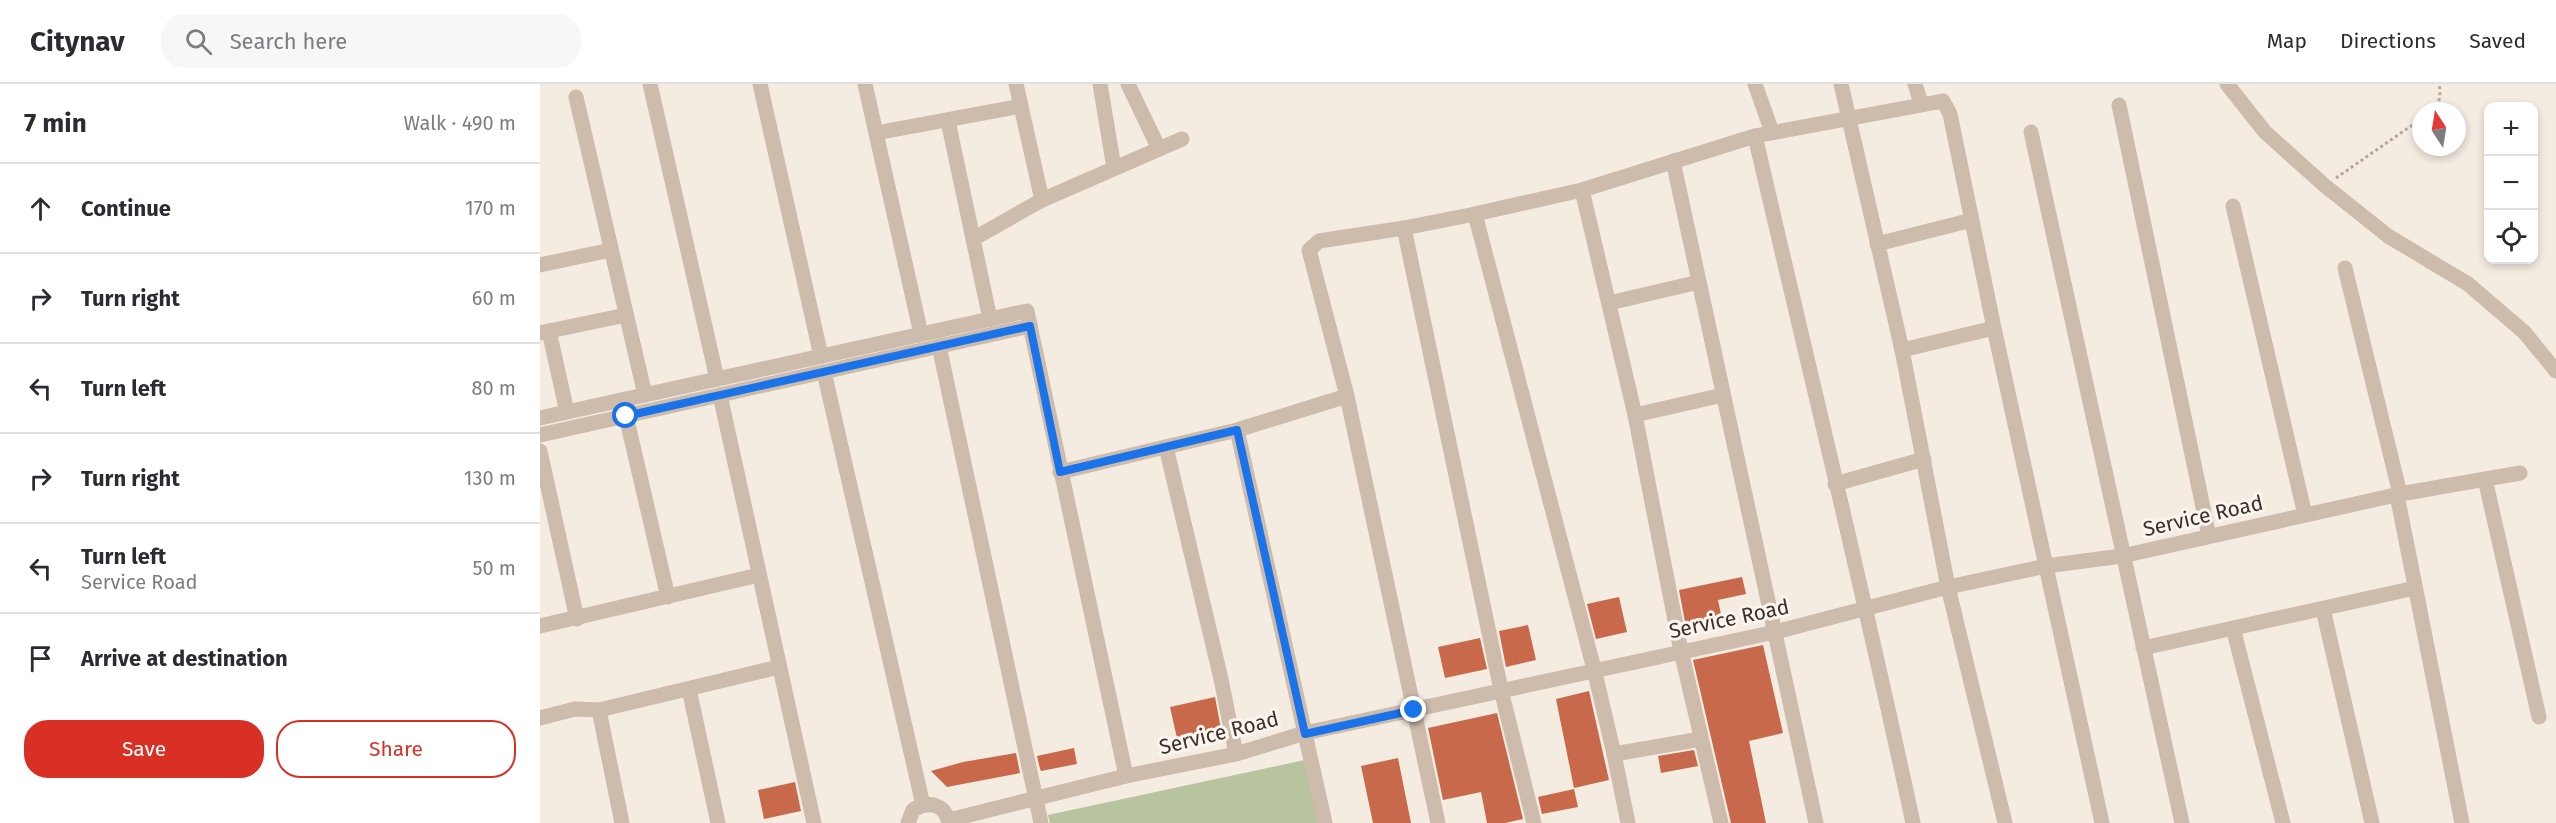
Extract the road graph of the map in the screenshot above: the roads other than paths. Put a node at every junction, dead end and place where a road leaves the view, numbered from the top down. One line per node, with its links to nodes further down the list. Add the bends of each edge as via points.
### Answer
1 (650, 84): 49 (street)
2 (760, 84): 46 (street)
3 (865, 84): 19 (street)
4 (1016, 84): 14 (street)
5 (1100, 84): 24 (street)
6 (1128, 84): 22 (street)
7 (1755, 84): 17 (street)
8 (1841, 84): 15 (street)
9 (1915, 84): 12 (street)
10 (2227, 84): 48 (street, via 2265,132 2324,185 2388,236 2468,284 2524,332)
11 (576, 97): 33 (street)
12 (1921, 103): 15 (street); 29 (street, via 1943,100 1950,114)
13 (2119, 105): 69 (street)
14 (1021, 106): 16 (street); 26 (street)
15 (1849, 118): 17 (street); 32 (street)
16 (948, 121): 19 (street); 31 (street)
17 (1772, 132): 20 (street)
18 (2031, 132): 70 (street)
19 (876, 133): 43 (street)
20 (1755, 136): 23 (street); 66 (street)
21 (1182, 138): 22 (street)
22 (1159, 148): 24 (street)
23 (1673, 160): 25 (street); 36 (street)
24 (1114, 168): 26 (street)
25 (1582, 190): 28 (street); 37 (street)
26 (1042, 200): 31 (street)
27 (2233, 206): 68 (street)
28 (1475, 214): 30 (street); 85 (street)
29 (1972, 220): 32 (street); 41 (street)
30 (1404, 228): 53 (street, via 1319,241 1310,250); 87 (street)
31 (973, 239): 39 (street)
32 (1877, 244): 45 (street)
33 (611, 250): 34 (street); 38 (street)
34 (540, 265)
35 (2346, 268): 67 (street)
36 (1699, 282): 37 (street); 52 (street)
37 (1609, 303): 55 (street)
38 (626, 315): 42 (street); 50 (street)
39 (990, 319): 40 (street, via 1027,311); 43 (street)
40 (1030, 326): 44 (street); 63 (street)
41 (1994, 328): 45 (street); 71 (street)
42 (544, 332): 54 (street)
43 (921, 334): 46 (street)
44 (939, 346): 47 (street); 97 (street)
45 (1902, 350): 62 (street)
46 (821, 356): 49 (street)
47 (824, 372): 51 (street); 98 (street)
48 (2556, 372)
49 (717, 379): 50 (street)
50 (645, 395): 54 (street)
51 (720, 395): 56 (street); 72 (street)
52 (1723, 395): 55 (street); 81 (street)
53 (1347, 396): 58 (street); 89 (street)
54 (567, 412): 57 (street)
55 (1635, 415): 83 (street)
56 (626, 416): 59 (street); 75 (street)
57 (540, 418)
58 (1237, 430): 60 (street); 92 (street)
59 (540, 435)
60 (1166, 447): 63 (street); 94 (street)
61 (540, 451): 78 (street)
62 (1924, 459): 66 (street); 73 (street)
63 (1060, 472): 96 (street)
64 (2520, 473): 65 (street, Service Road)
65 (2485, 479): 67 (street, Service Road); 90 (street)
66 (1835, 484): 76 (street)
67 (2398, 495): 68 (street, Service Road); 74 (street)
68 (2305, 515): 69 (street, Service Road)
69 (2209, 536): 70 (street, Service Road)
70 (2122, 556): 71 (street, Service Road); 82 (street)
71 (2046, 566): 73 (street, Service Road); 113 (street)
72 (759, 575): 75 (street); 84 (street)
73 (1948, 587): 76 (street, Service Road); 112 (street)
74 (2415, 588): 77 (street); 117 (street)
75 (668, 597): 78 (street)
76 (1867, 609): 81 (street, Service Road); 111 (street)
77 (2323, 609): 80 (street); 116 (street)
78 (577, 619): 79 (street)
79 (540, 626)
80 (2233, 628): 82 (street); 115 (street)
81 (1775, 632): 83 (street, Service Road); 110 (street)
82 (2143, 648): 114 (street)
83 (1681, 651): 85 (street, Service Road); 93 (street)
84 (779, 667): 86 (street); 102 (street)
85 (1594, 669): 87 (street, Service Road); 95 (street)
86 (688, 689): 88 (street); 101 (street)
87 (1501, 690): 89 (street, Service Road); 107 (street)
88 (599, 710): 91 (street, via 575,709); 100 (street)
89 (1414, 710): 92 (street, Service Road); 106 (street)
90 (2539, 717)
91 (540, 718)
92 (1305, 734): 94 (street, Service Road); 105 (street)
93 (1701, 739): 95 (street); 109 (street)
94 (1236, 754): 96 (street, Service Road)
95 (1614, 754): 108 (street)
96 (1126, 776): 97 (street, Service Road)
97 (1035, 798): 99 (street, Service Road); 104 (street)
98 (923, 805): 99 (street, via 942,808); 103 (street, via 914,810)
99 (949, 822)
100 (622, 823)
101 (718, 823)
102 (814, 823)
103 (908, 823)
104 (1041, 823)
105 (1325, 823)
106 (1438, 823)
107 (1534, 823)
108 (1628, 823)
109 (1721, 823)
110 (1816, 823)
111 (1913, 823)
112 (2005, 823)
113 (2102, 823)
114 (2182, 823)
115 (2283, 823)
116 (2372, 823)
117 (2462, 823)

